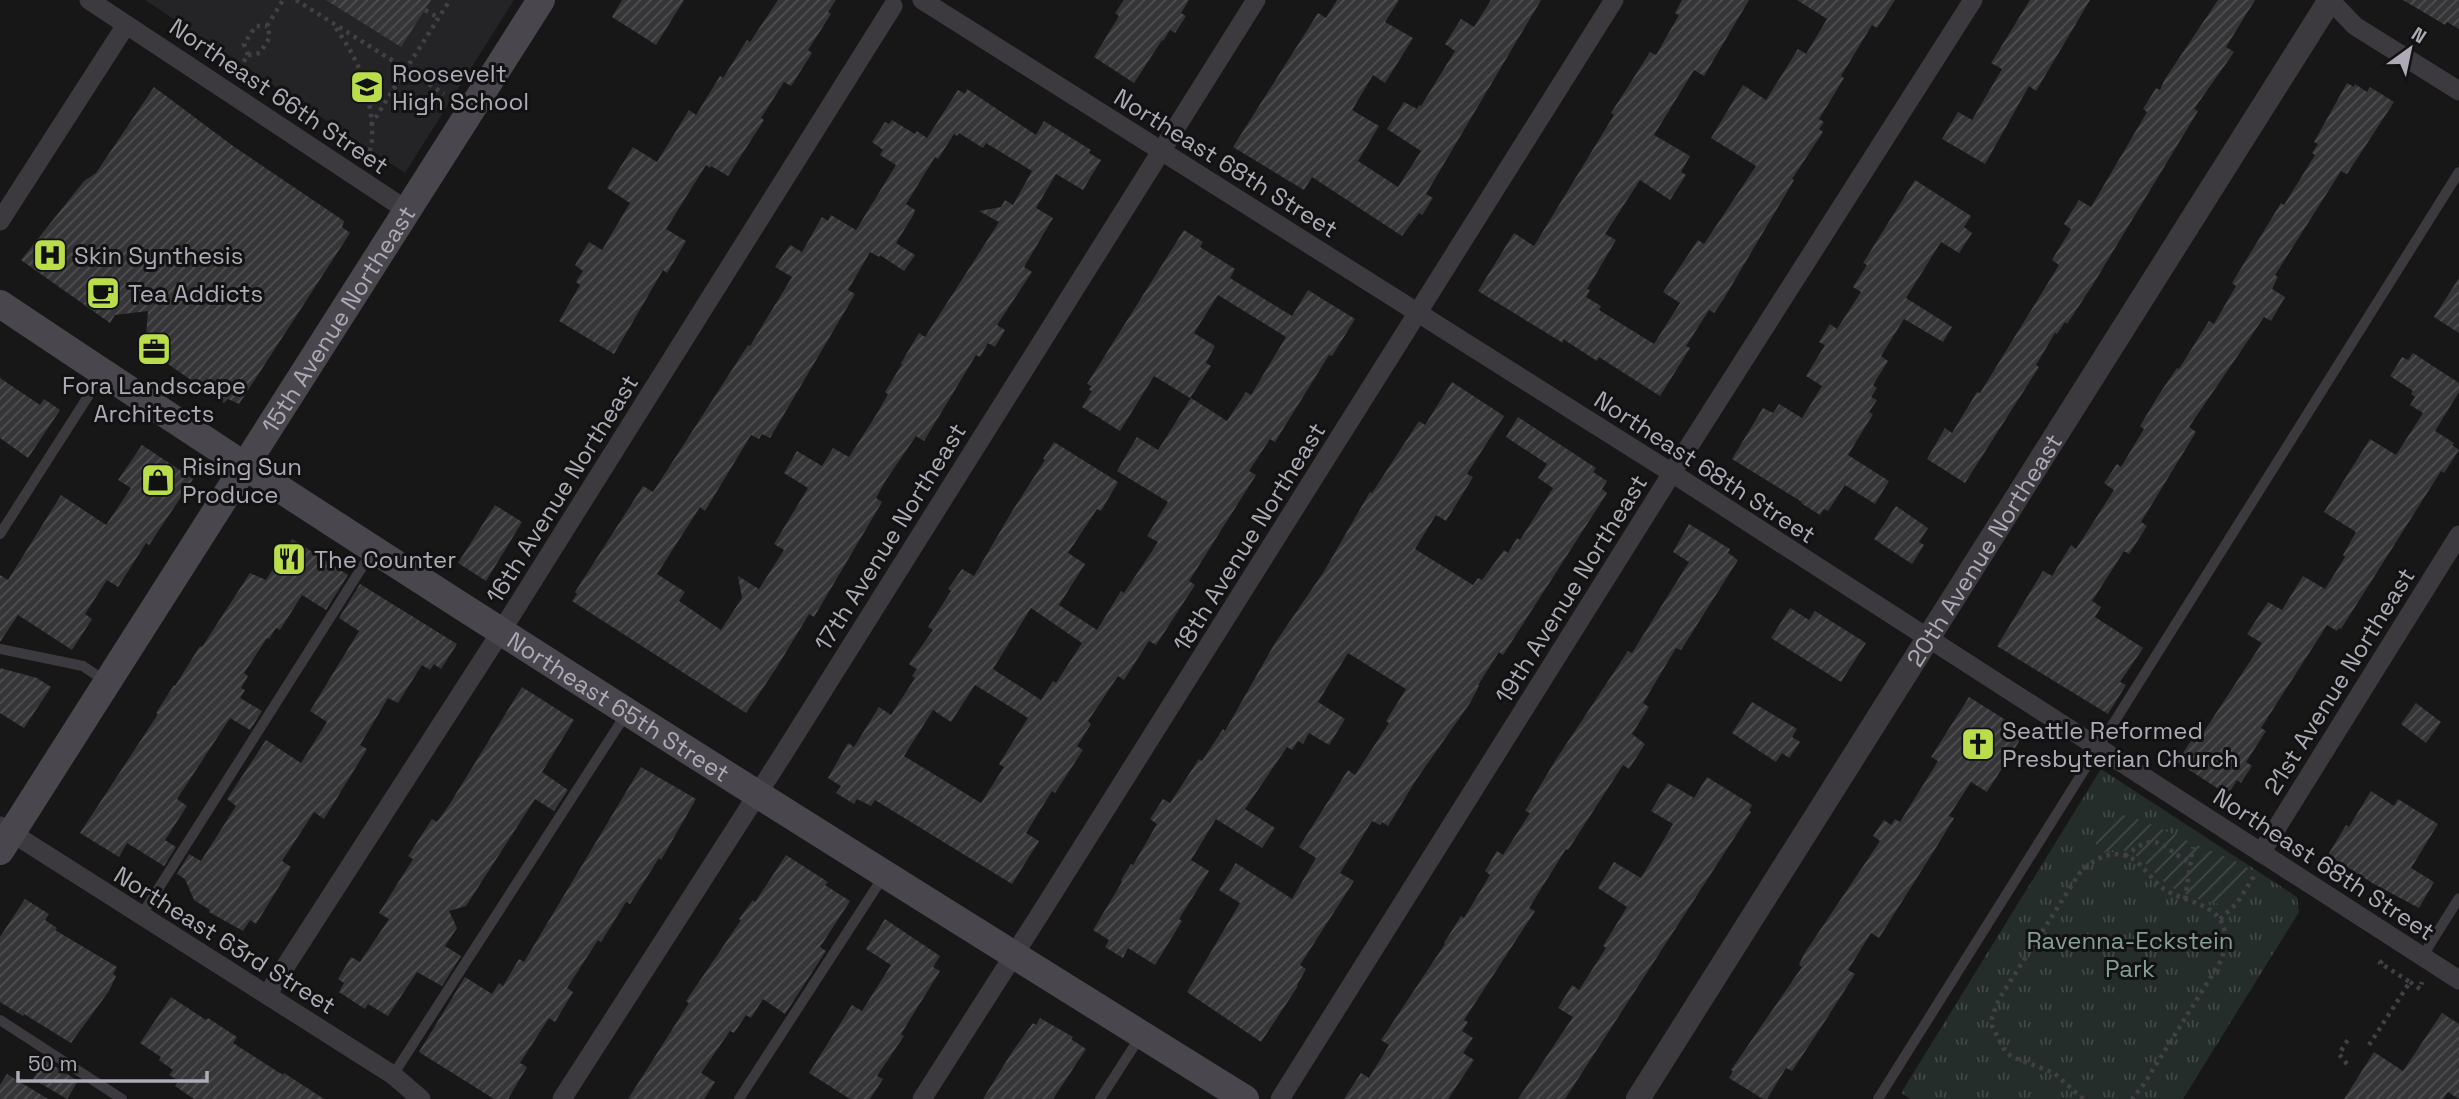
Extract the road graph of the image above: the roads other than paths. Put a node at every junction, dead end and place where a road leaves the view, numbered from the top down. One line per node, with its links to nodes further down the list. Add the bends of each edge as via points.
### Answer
1 (89, 0): 9 (street, Northeast 66th Street)
2 (541, 0): 13 (main road, 15th Avenue Northeast)
3 (922, 0): 8 (street, via 907,9); 11 (street, Northeast 68th Street)
4 (1256, 0): 11 (street, 17th Avenue Northeast)
5 (1614, 0): 16 (street, 18th Avenue Northeast)
6 (1973, 0): 19 (street, 19th Avenue Northeast)
7 (2330, 0): 10 (street, via 2355,26); 24 (street, 20th Avenue Northeast)
8 (890, 3): 23 (street, 16th Avenue Northeast)
9 (126, 25): 13 (street, Northeast 66th Street); 14 (street)
10 (2459, 91)
11 (1161, 151): 16 (street, Northeast 68th Street); 29 (street, 17th Avenue Northeast)
12 (2459, 172): 28 (lane)
13 (408, 211): 18 (main road, 15th Avenue Northeast)
14 (0, 221)
15 (0, 304): 17 (main road, Northeast 65th Street)
16 (1418, 314): 19 (street, Northeast 68th Street); 35 (street, 18th Avenue Northeast)
17 (103, 373): 18 (main road, Northeast 65th Street); 20 (lane)
18 (245, 467): 22 (main road, Northeast 65th Street); 26 (main road, 15th Avenue Northeast)
19 (1672, 473): 24 (street, Northeast 68th Street); 49 (street, 19th Avenue Northeast)
20 (0, 534)
21 (2459, 535): 31 (street, 21st Avenue Northeast)
22 (374, 549): 23 (main road, Northeast 65th Street); 34 (lane)
23 (502, 630): 27 (main road, Northeast 65th Street); 38 (street, 16th Avenue Northeast)
24 (1929, 639): 28 (street, Northeast 68th Street); 50 (street, 20th Avenue Northeast)
25 (0, 649): 26 (lane, via 83,666)
26 (108, 682): 30 (main road, 15th Avenue Northeast)
27 (628, 711): 29 (main road, Northeast 65th Street); 41 (lane)
28 (2098, 748): 31 (street, Northeast 68th Street); 51 (lane)
29 (757, 793): 32 (main road, Northeast 65th Street); 44 (street, 17th Avenue Northeast)
30 (4, 837): 34 (street, Northeast 63rd Street)
31 (2260, 861): 36 (street, Northeast 68th Street)
32 (885, 873): 35 (main road, Northeast 65th Street); 45 (lane)
33 (2459, 898): 36 (lane)
34 (140, 916): 38 (street, Northeast 63rd Street)
35 (1015, 955): 40 (main road, Northeast 65th Street); 46 (street, 18th Avenue Northeast)
36 (2423, 957): 37 (street, Northeast 68th Street)
37 (2459, 980)
38 (267, 995): 41 (street, Northeast 63rd Street)
39 (0, 1020): 42 (lane)
40 (1142, 1034): 47 (lane); 48 (main road, Northeast 65th Street)
41 (393, 1075): 43 (street, Northeast 63rd Street)
42 (121, 1099)
43 (421, 1099)
44 (562, 1099)
45 (739, 1099)
46 (922, 1099)
47 (1100, 1099)
48 (1245, 1099)
49 (1280, 1099)
50 (1638, 1099)
51 (1878, 1099)

